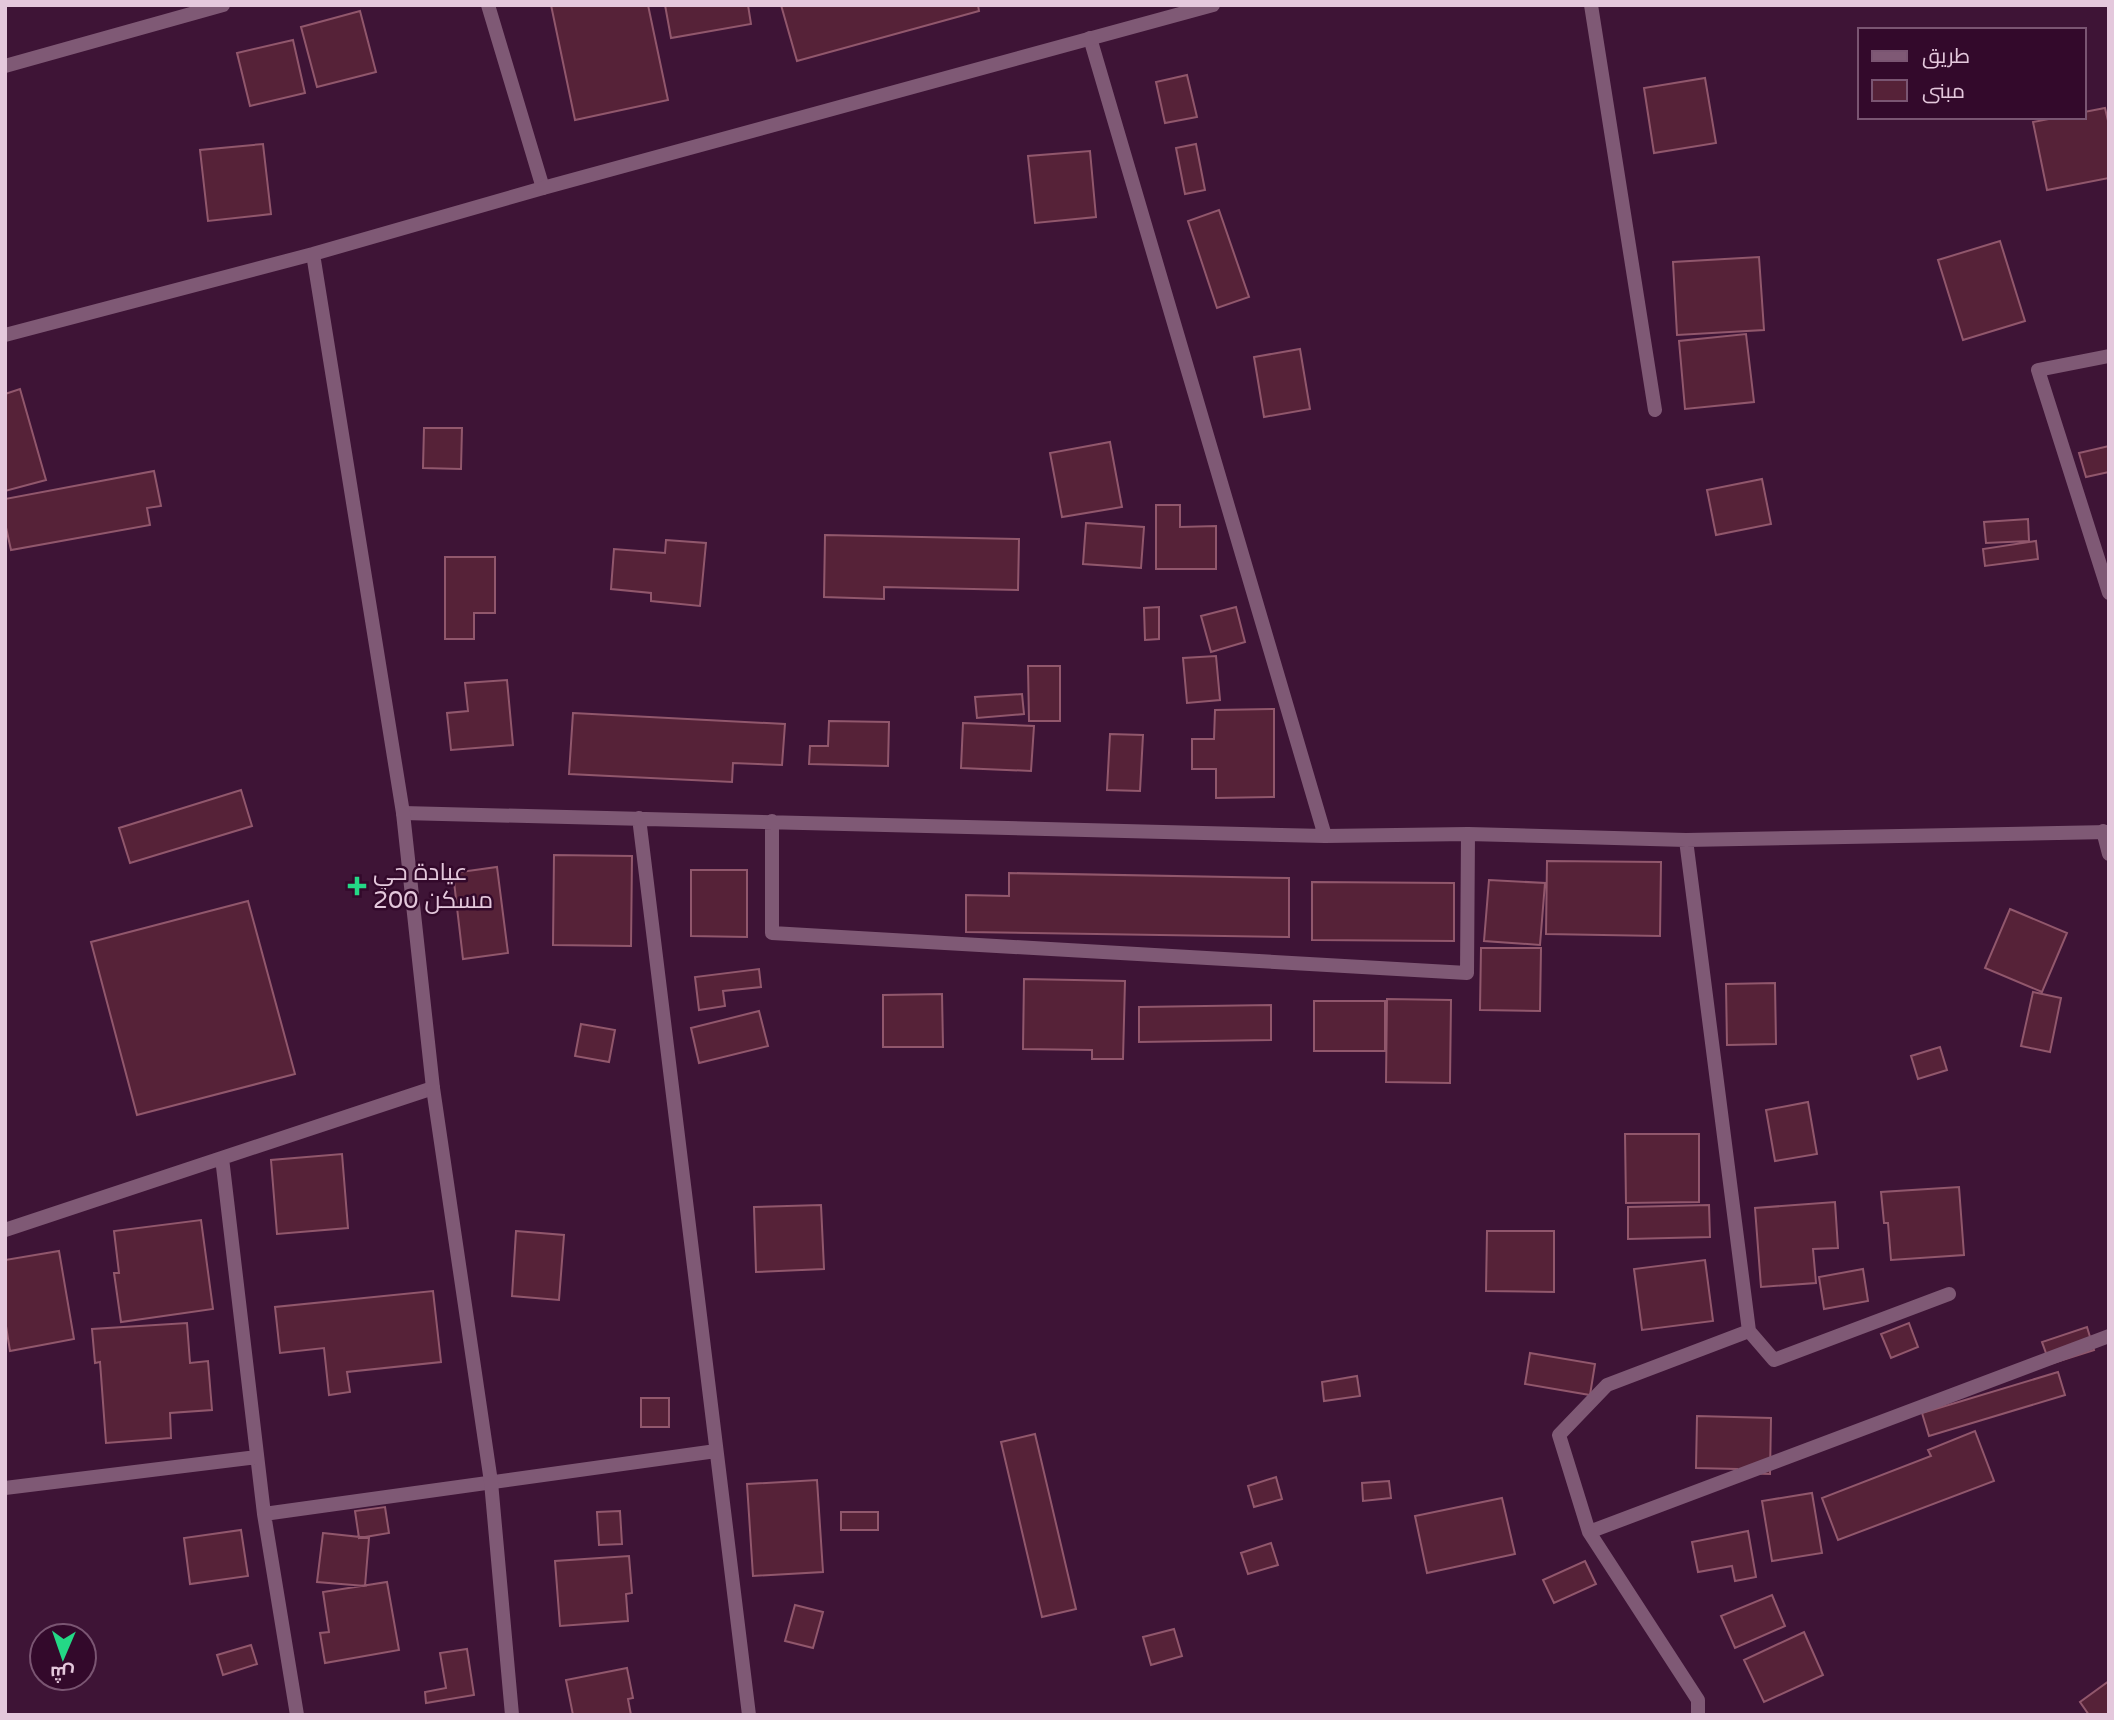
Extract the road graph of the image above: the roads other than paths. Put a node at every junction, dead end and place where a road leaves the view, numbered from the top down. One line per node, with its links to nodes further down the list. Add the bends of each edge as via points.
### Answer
1 (223, 5): 7 (street)
2 (488, 5): 8 (street)
3 (1213, 5): 5 (street)
4 (1591, 5): 12 (street)
5 (1190, 8): 6 (street)
6 (1090, 38): 8 (street); 19 (street)
7 (5, 66)
8 (543, 188): 9 (street)
9 (313, 254): 10 (street); 14 (street)
10 (5, 335)
11 (2109, 355): 13 (street, via 2038,370)
12 (1655, 410)
13 (2109, 593)
14 (403, 813): 15 (street); 22 (street)
15 (639, 818): 16 (street); 28 (street)
16 (772, 821): 18 (street, via 772,933 1467,973); 19 (street)
17 (2106, 832): 20 (street); 21 (street)
18 (1468, 834): 19 (street); 20 (street)
19 (1325, 836)
20 (1686, 840): 26 (street)
21 (2109, 854)
22 (433, 1088): 23 (street); 30 (street)
23 (222, 1158): 24 (street); 29 (street)
24 (5, 1230)
25 (1950, 1294): 26 (street, via 1774,1360)
26 (1749, 1331): 33 (street, via 1607,1385 1559,1435)
27 (2109, 1336): 33 (street)
28 (716, 1451): 30 (street); 36 (street)
29 (257, 1457): 31 (street); 32 (street)
30 (491, 1482): 32 (street); 35 (street)
31 (5, 1488)
32 (264, 1514): 34 (street)
33 (1588, 1532): 37 (street, via 1698,1700)
34 (297, 1715)
35 (512, 1715)
36 (749, 1715)
37 (1698, 1715)

